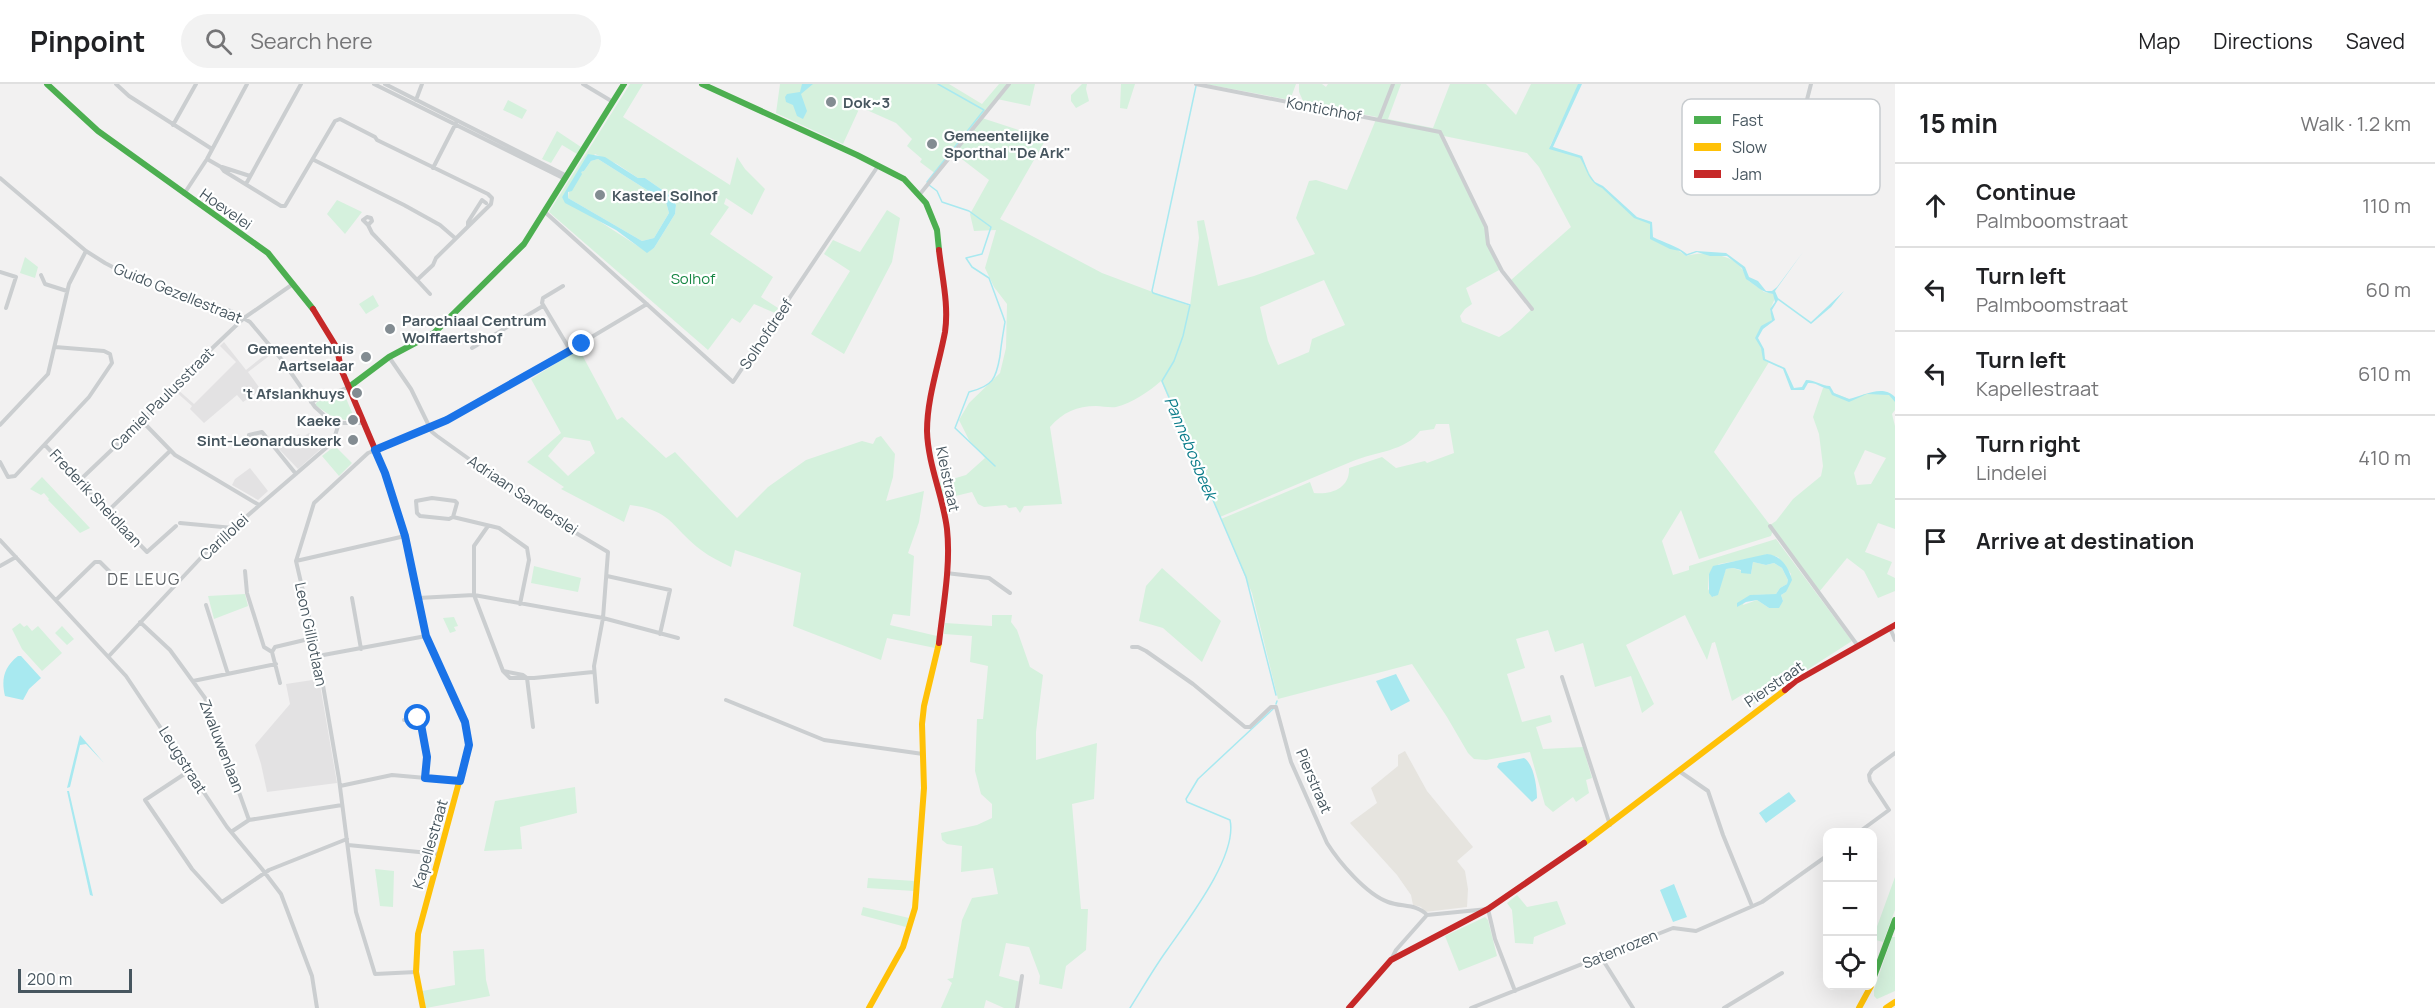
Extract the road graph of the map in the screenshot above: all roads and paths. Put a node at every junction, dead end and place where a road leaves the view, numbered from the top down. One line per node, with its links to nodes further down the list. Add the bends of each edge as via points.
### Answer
1 (47, 84): 32 (main road, Hoevelei, via 98,131)
2 (116, 84): 21 (street)
3 (247, 84): 22 (street)
4 (301, 84): 28 (street)
5 (374, 84): 17 (street)
6 (386, 84): 17 (street)
7 (422, 84): 17 (street)
8 (583, 84): 18 (street)
9 (624, 84): 18 (main road)
10 (702, 84): 25 (main road, Kleistraat)
11 (1009, 84): 33 (street)
12 (1196, 84): 19 (street, Kontichhof)
13 (1393, 84): 19 (street, Kontichhof)
14 (1811, 84): 16 (street)
15 (194, 85): 21 (street)
16 (1807, 99)
17 (415, 102): 20 (street)
18 (613, 102): 30 (main road)
19 (1379, 120): 50 (street, via 1441,133 1486,227 1488,244 1502,271)
20 (456, 122): 27 (street); 30 (street)
21 (173, 125): 22 (street)
22 (212, 149): 23 (street)
23 (207, 159): 26 (street); 32 (street)
24 (314, 160): 27 (street, via 335,121 340,119); 31 (street, via 285,206); 38 (street, via 404,205)
25 (878, 166): 33 (main road, Kleistraat, via 904,179); 47 (street, Solhofdreef, via 733,382)
26 (221, 167): 28 (street); 31 (street)
27 (433, 168): 37 (street, via 492,198 491,204)
28 (250, 176): 31 (street)
29 (0, 178): 39 (street, Guido Gezellestraat)
30 (566, 178): 35 (main road)
31 (246, 184)
32 (184, 194): 43 (main road, Hoevelei, via 268,253)
33 (920, 194): 84 (main road, Kleistraat, via 935,223 946,311 927,430 930,463 947,529)
34 (486, 203): 37 (street, via 482,200)
35 (546, 213): 47 (street, Solhofdreef); 55 (main road, via 524,244 434,333)
36 (368, 225): 42 (street)
37 (468, 227): 38 (street)
38 (455, 238): 42 (street)
39 (86, 251): 45 (street); 51 (street, Guido Gezellestraat, via 124,273)
40 (0, 272): 49 (street, via 16,277)
41 (41, 275): 45 (street, via 45,284)
42 (417, 280): 46 (street)
43 (293, 284): 51 (street, Camiel Paulusstraat); 56 (main road, Hoevelei, via 337,348)
44 (563, 286): 48 (street, via 543,298)
45 (68, 291): 52 (street)
46 (430, 294)
47 (647, 304): 54 (street, Leon Gilliotlaan)
48 (543, 306): 53 (street); 54 (street)
49 (6, 308)
50 (1532, 309)
51 (244, 318): 57 (street, Guido Gezellestraat, via 282,360); 58 (street, Camiel Paulusstraat)
52 (54, 347): 61 (street, via 48,374); 64 (street, via 104,351 110,354 112,363 89,397)
53 (472, 348)
54 (570, 350): 62 (street, Leon Gilliotlaan)
55 (389, 357): 56 (main road); 62 (street, via 408,384)
56 (349, 387): 57 (street); 60 (main road, Hoevelei)
57 (311, 402): 59 (street, Guido Gezellestraat)
58 (142, 421): 66 (street); 69 (street, Camiel Paulusstraat)
59 (339, 423): 60 (street); 68 (street, Carillolei, via 333,442)
60 (364, 423): 65 (main road, Kapellestraat)
61 (0, 425)
62 (430, 429): 65 (street, Leon Gilliotlaan); 80 (street, Adriaan Sanderslei, via 554,520 607,550)
63 (249, 435): 68 (street, via 262,432)
64 (45, 445): 67 (street, via 17,474 8,477); 69 (street, Frederik Sheidlaan)
65 (375, 450): 76 (main road, Kapellestraat); 79 (street, Leon Gilliotlaan, via 314,504)
66 (170, 451): 70 (street); 71 (street)
67 (0, 462)
68 (296, 474): 70 (street, Carillolei)
69 (80, 480): 71 (street, Frederik Sheidlaan)
70 (259, 505): 75 (street, Carillolei)
71 (108, 511): 75 (street, Frederik Sheidlaan, via 147,552 178,524)
72 (453, 518): 72 (street, via 420,516 416,501 455,501); 73 (street)
73 (488, 526): 88 (street, via 474,546); 92 (street, via 499,528 529,551)
74 (1770, 526): 102 (street)
75 (234, 528): 95 (street, Carillolei)
76 (405, 536): 79 (street); 90 (main road, Kapellestraat)
77 (0, 540): 78 (street, Leugstraat)
78 (16, 557): 81 (street); 91 (street, Leugstraat)
79 (296, 561): 99 (street, Leon Gilliotlaan)
80 (608, 563): 82 (street); 86 (street)
81 (0, 566)
82 (603, 566)
83 (245, 571): 105 (street, via 247,593 264,647)
84 (946, 573): 87 (street, via 989,578); 120 (main road, Kleistraat, via 939,645 923,715)
85 (113, 575): 91 (street, via 96,562)
86 (606, 576): 94 (street); 97 (street, via 670,590)
87 (1010, 593)
88 (474, 596): 90 (street); 92 (street); 112 (street, via 503,672)
89 (352, 598): 104 (street)
90 (417, 598): 98 (main road, Kapellestraat)
91 (56, 600): 106 (street, Leugstraat)
92 (520, 604): 94 (street)
93 (206, 605): 110 (street)
94 (603, 618): 97 (street); 109 (street)
95 (140, 622): 106 (street, Carillolei); 113 (street, Zwaluwenlaan, via 170,650)
96 (1892, 626): 101 (street, Pierstraat); 102 (main road, Pierstraat)
97 (660, 634): 100 (street)
98 (426, 636): 104 (street); 124 (main road, Kapellestraat, via 465,722 469,745)
99 (312, 638): 105 (street, via 275,647); 107 (street, Leon Gilliotlaan)
100 (678, 638)
101 (1895, 640)
102 (1858, 646): 122 (main road, Pierstraat, via 1796,681)
103 (1132, 647): 138 (street, Pierstraat, via 1146,651 1193,684 1243,726 1250,728 1271,707 1276,707 1291,762 1334,853 1379,897)
104 (361, 649): 107 (street)
105 (272, 652): 108 (street)
106 (109, 656): 121 (street, Leugstraat, via 160,724)
107 (318, 656): 125 (street, Leon Gilliotlaan)
108 (276, 664): 110 (street); 114 (street)
109 (593, 672): 112 (street); 116 (street)
110 (228, 674): 113 (street)
111 (1562, 677): 128 (street)
112 (527, 678): 118 (street)
113 (193, 681): 127 (street, Zwaluwenlaan, via 205,698)
114 (280, 683)
115 (726, 700): 120 (street, via 824,740)
116 (597, 702)
117 (405, 720): 123 (street, via 420,719 427,757)
118 (533, 727)
119 (1895, 753): 129 (street, via 1869,775 1889,810)
120 (923, 754): 152 (main road, Kleistraat, via 919,882 913,920 903,947)
121 (189, 771): 130 (street, Leugstraat); 135 (street, via 145,800 192,870 222,902)
122 (1679, 771): 128 (main road, Pierstraat); 136 (street, via 1708,791)
123 (425, 778): 124 (street); 125 (street, via 392,775)
124 (460, 781): 133 (main road, Kapellestraat)
125 (340, 786): 126 (street, Leon Gilliotlaan)
126 (342, 805): 127 (street); 131 (street, Leon Gilliotlaan)
127 (249, 820): 130 (street)
128 (1610, 825): 137 (main road, Pierstraat)
129 (1864, 828)
130 (231, 832): 135 (street, Leugstraat)
131 (347, 839): 132 (street, Leon Gilliotlaan); 135 (street)
132 (348, 845): 133 (street); 143 (street, Leon Gilliotlaan, via 356,912 374,971)
133 (439, 854): 143 (main road, Kapellestraat, via 418,934)
134 (1823, 858): 136 (street, Satenrozen)
135 (266, 873): 150 (street, Leugstraat, via 291,918 312,976)
136 (1752, 906): 140 (street, Satenrozen, via 1696,931 1674,928)
137 (1488, 909): 138 (street); 141 (main road, Pierstraat); 147 (street)
138 (1427, 915): 141 (street)
139 (1895, 920): 142 (main road)
140 (1601, 957): 147 (street, Satenrozen); 156 (street)
141 (1391, 960): 154 (main road, Pierstraat)
142 (1877, 970)
143 (416, 972): 151 (main road, Kapellestraat)
144 (1782, 973): 157 (street)
145 (1022, 976): 153 (street)
146 (1870, 990): 149 (main road)
147 (1515, 991): 155 (street, Satenrozen)
148 (1895, 1002): 158 (main road)
149 (1863, 1006)
150 (317, 1008)
151 (423, 1008)
152 (869, 1008)
153 (1017, 1008)
154 (1349, 1008)
155 (1471, 1008)
156 (1633, 1008)
157 (1724, 1008)
158 (1886, 1008)

